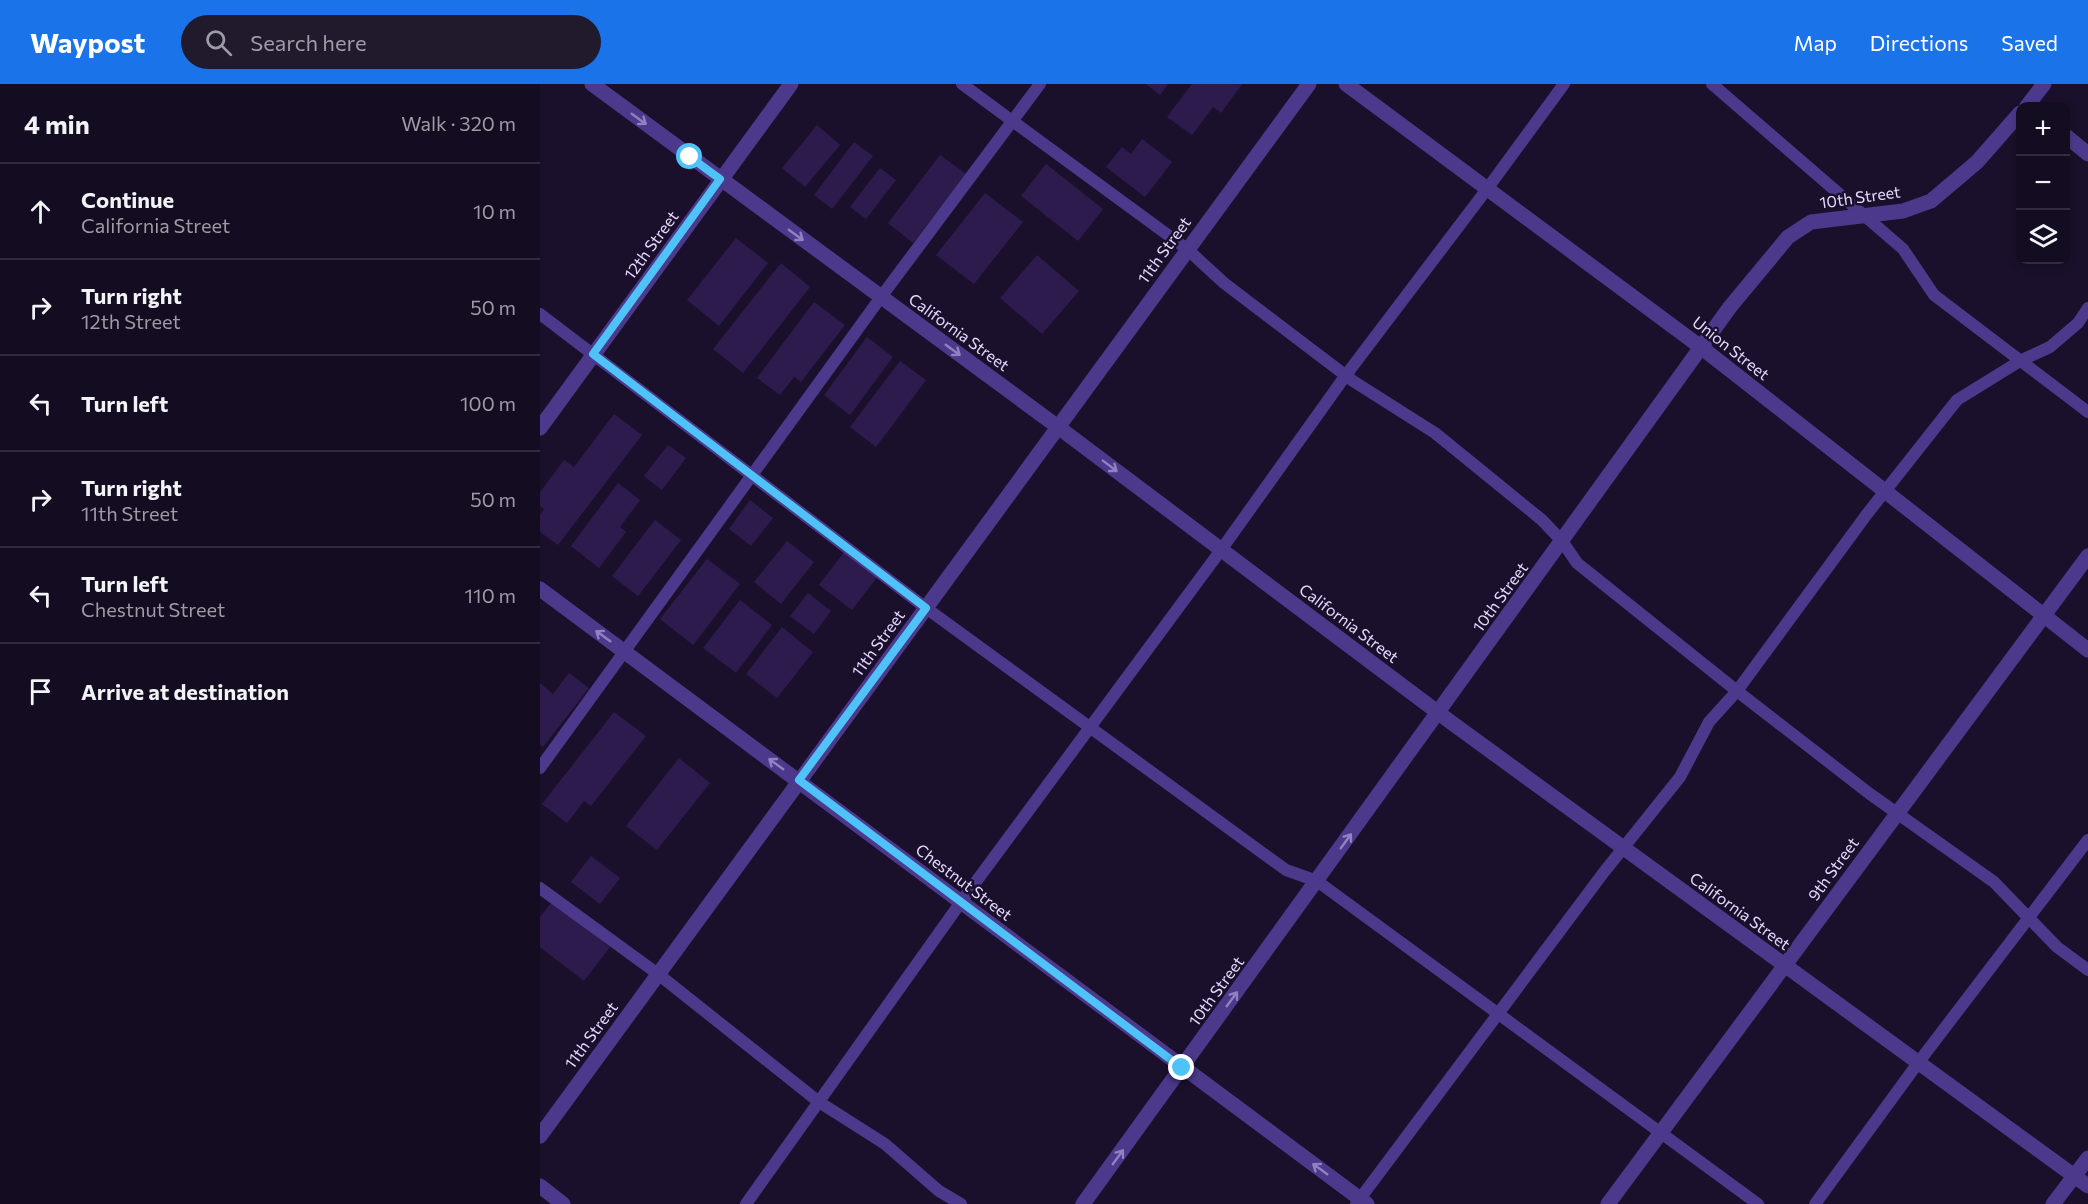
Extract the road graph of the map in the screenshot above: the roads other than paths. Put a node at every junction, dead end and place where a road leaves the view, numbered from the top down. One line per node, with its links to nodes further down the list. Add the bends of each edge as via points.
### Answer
1 (592, 84): 15 (street, California Street, one-way to 15)
2 (791, 84): 15 (street, 12th Street)
3 (962, 84): 12 (lane)
4 (1040, 84): 12 (lane)
5 (1308, 84): 18 (street, 11th Street)
6 (1346, 84): 16 (street, Union Street)
7 (1564, 84): 16 (lane)
8 (1712, 84): 17 (lane)
9 (2044, 84): 10 (street)
10 (2030, 102)
11 (2016, 118): 17 (street, 10th Street, via 1977,162 1931,201 1903,211)
12 (1013, 122): 18 (lane); 19 (lane)
13 (2070, 139): 14 (street)
14 (2088, 154)
15 (720, 179): 19 (street, California Street, one-way to 19); 23 (street, 12th Street)
16 (1487, 189): 22 (street, Union Street); 25 (lane)
17 (1864, 216): 22 (street, 10th Street, via 1811,222 1788,237); 24 (lane, via 1903,249 1934,296)
18 (1188, 249): 25 (lane, via 1224,283); 27 (street, 11th Street)
19 (881, 297): 27 (street, California Street, one-way to 27); 29 (lane)
20 (2088, 308): 24 (lane, via 2078,323 2050,347)
21 (540, 314): 23 (lane)
22 (1702, 348): 30 (street, Union Street); 31 (street, 10th Street)
23 (593, 354): 28 (street, 12th Street); 29 (lane)
24 (2020, 361): 26 (lane); 30 (lane, via 1957,400)
25 (1346, 375): 31 (lane, via 1435,433 1542,520); 32 (lane)
26 (2088, 412)
27 (1058, 427): 32 (street, California Street, one-way to 32); 35 (street, 11th Street)
28 (540, 428)
29 (753, 476): 35 (lane); 38 (lane)
30 (1885, 491): 36 (street, Union Street); 39 (lane)
31 (1562, 541): 39 (lane, via 1577,563); 40 (street, 10th Street)
32 (1221, 550): 40 (street, California Street); 41 (lane)
33 (2088, 556): 36 (street, 9th Street)
34 (540, 589): 38 (street, Chestnut Street, one-way to 34)
35 (926, 608): 41 (lane); 43 (street, 11th Street)
36 (2044, 615): 37 (street, Union Street); 44 (street, 9th Street)
37 (2088, 650)
38 (625, 652): 42 (lane); 43 (street, Chestnut Street, one-way to 38)
39 (1737, 692): 44 (lane); 46 (lane, via 1709,722 1680,777)
40 (1438, 713): 46 (street, California Street); 47 (street, 10th Street, one-way to 40)
41 (1091, 728): 47 (lane, via 1287,870); 49 (lane)
42 (540, 768)
43 (799, 780): 49 (street, Chestnut Street); 53 (street, 11th Street)
44 (1896, 814): 50 (lane, via 1994,882); 51 (street, 9th Street)
45 (2088, 840): 50 (lane)
46 (1623, 848): 51 (street, California Street); 54 (lane)
47 (1317, 881): 54 (lane); 56 (street, 10th Street, one-way to 47)
48 (540, 888): 53 (lane)
49 (961, 902): 56 (street, Chestnut Street); 57 (lane)
50 (2029, 918): 52 (lane, via 2057,947); 55 (lane)
51 (1785, 966): 55 (street, California Street); 58 (street, 9th Street)
52 (2088, 970)
53 (658, 974): 57 (lane); 59 (street, 11th Street)
54 (1498, 1014): 58 (lane); 64 (lane)
55 (1918, 1063): 61 (street, California Street); 71 (lane)
56 (1182, 1068): 64 (street, Chestnut Street, one-way to 56); 68 (street, 10th Street, one-way to 56)
57 (819, 1102): 66 (lane); 67 (lane, via 885,1144 939,1191)
58 (1660, 1133): 69 (street, 9th Street); 70 (lane)
59 (540, 1136)
60 (2088, 1158): 61 (street)
61 (2074, 1176): 63 (street, California Street); 72 (street)
62 (540, 1186): 65 (street)
63 (2088, 1186)
64 (1361, 1202)
65 (563, 1204)
66 (746, 1204)
67 (961, 1204)
68 (1083, 1204)
69 (1608, 1204)
70 (1758, 1204)
71 (1815, 1204)
72 (2053, 1204)

